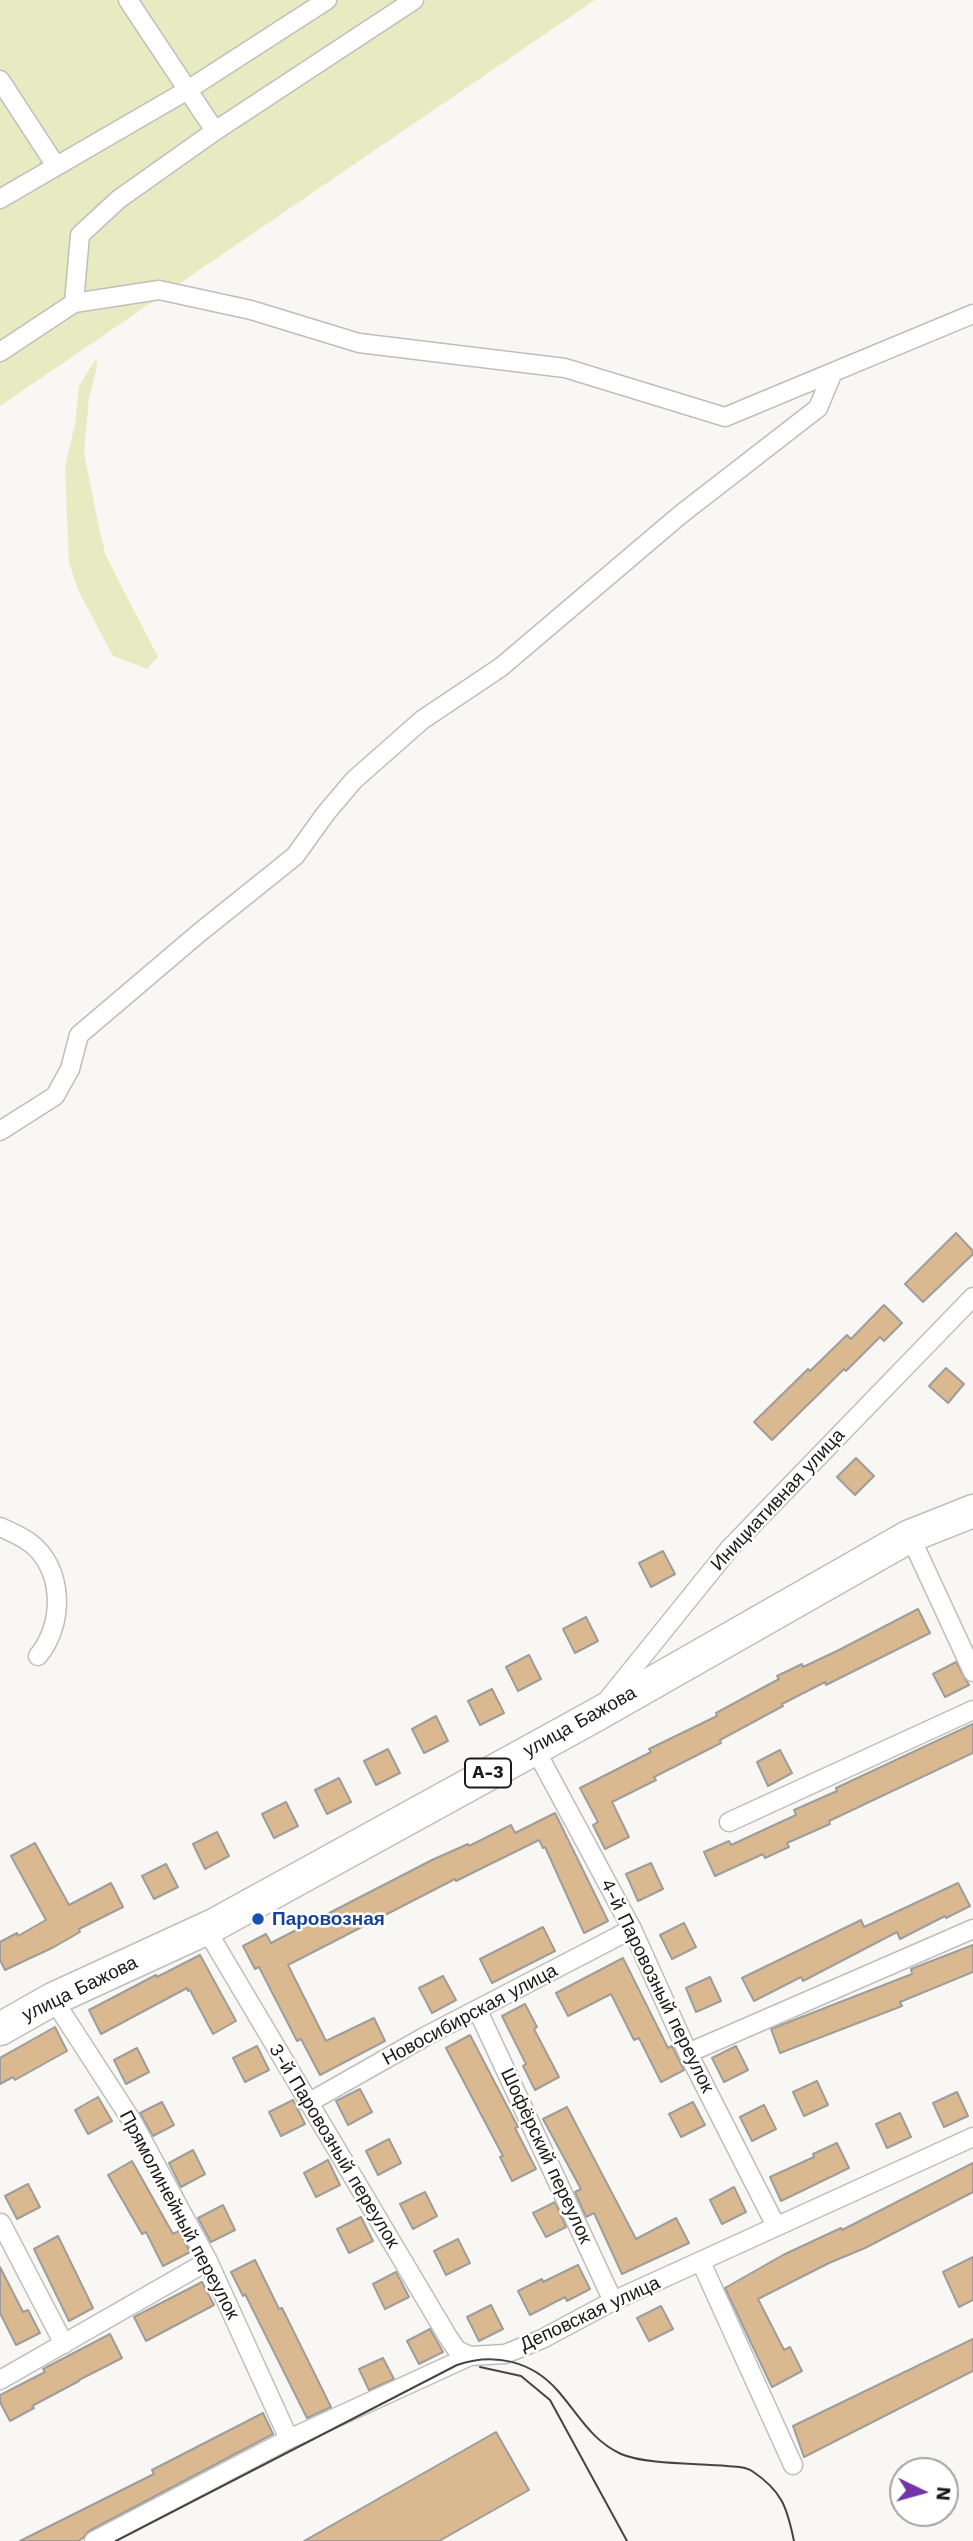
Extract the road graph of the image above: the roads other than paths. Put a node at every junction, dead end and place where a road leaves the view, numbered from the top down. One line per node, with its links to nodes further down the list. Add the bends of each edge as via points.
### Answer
1 (128, 0): 5 (street)
2 (414, 0): 6 (street)
3 (321, 2): 5 (street)
4 (0, 80): 7 (street)
5 (187, 91): 6 (street); 7 (street)
6 (215, 131): 9 (street, via 119,198 80,235)
7 (56, 166): 8 (street)
8 (0, 199)
9 (74, 303): 11 (street); 12 (street, via 159,290 251,310 359,344 565,368 725,417)
10 (973, 314): 12 (street)
11 (0, 352)
12 (833, 372): 13 (street, via 818,408 680,515 501,667 422,720 354,780 295,856 79,1035 70,1069 55,1096)
13 (0, 1131)
14 (973, 1297): 21 (street, Инициативная улица, via 730,1548)
15 (973, 1511): 17 (highway, улица Бажова / A-3)
16 (0, 1527): 18 (street, via 30,1542 49,1564 57,1612)
17 (910, 1536): 19 (street); 21 (highway, улица Бажова / A-3)
18 (38, 1656)
19 (973, 1672)
20 (973, 1710): 23 (street)
21 (596, 1715): 22 (highway, улица Бажова / A-3)
22 (534, 1748): 24 (highway, улица Бажова / A-3); 25 (street, 4-й Паровозный переулок)
23 (729, 1822)
24 (206, 1929): 27 (highway, улица Бажова / A-3); 31 (street, 3-й Паровозный переулок)
25 (632, 1929): 28 (street, Новосибирская улица); 30 (street, 4-й Паровозный переулок)
26 (973, 1929): 30 (street)
27 (53, 1999): 29 (highway, улица Бажова / A-3); 35 (street, Прямолинейный переулок, via 132,2121)
28 (478, 2011): 31 (street, Новосибирская улица); 37 (street, Шофёрский переулок)
29 (0, 2029)
30 (688, 2053): 34 (street, 4-й Паровозный переулок)
31 (308, 2103): 39 (street, 3-й Паровозный переулок, via 448,2337 457,2350)
32 (973, 2137): 34 (street, Деповская улица)
33 (2, 2223): 38 (street)
34 (776, 2226): 36 (street, Деповская улица)
35 (208, 2261): 38 (street); 41 (street, Прямолинейный переулок)
36 (701, 2262): 37 (street, Деповская улица); 42 (street)
37 (613, 2301): 39 (street, Деповская улица, via 505,2354)
38 (64, 2344): 40 (street)
39 (470, 2356): 41 (street, Деповская улица)
40 (0, 2380)
41 (289, 2439): 43 (street, Деповская улица)
42 (793, 2465)
43 (94, 2541)

